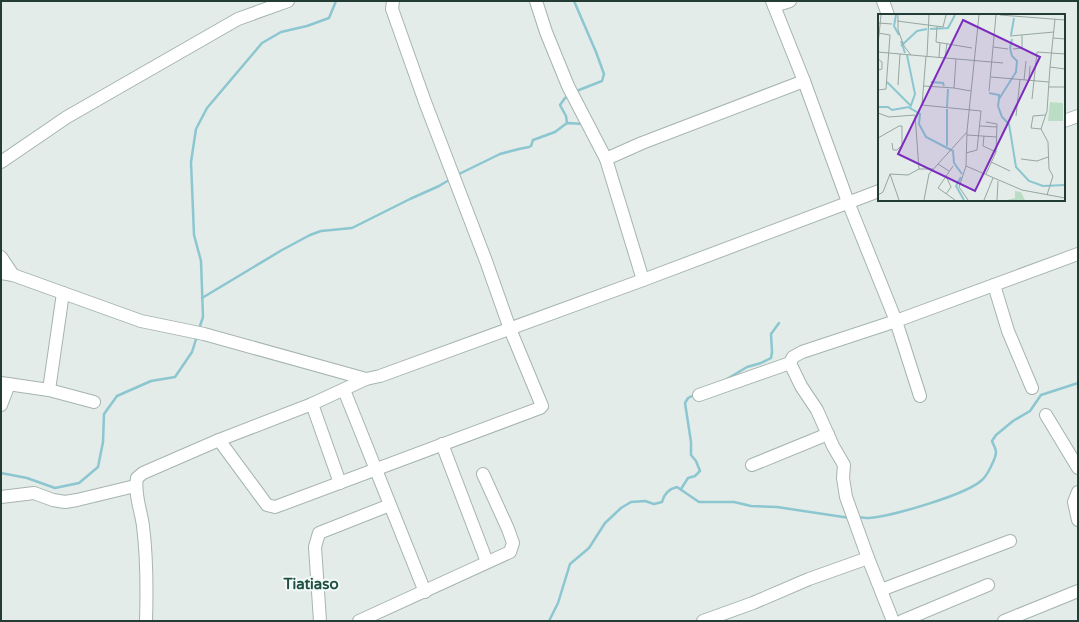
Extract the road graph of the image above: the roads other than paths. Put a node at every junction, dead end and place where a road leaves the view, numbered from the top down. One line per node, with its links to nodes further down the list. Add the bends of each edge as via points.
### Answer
1 (288, 1): 12 (street, via 238,19 67,117)
2 (392, 1): 22 (street, via 392,9 425,102)
3 (536, 1): 11 (street, via 568,86)
4 (790, 1): 6 (street)
5 (883, 1): 7 (street)
6 (773, 4): 8 (street)
7 (888, 14)
8 (804, 81): 11 (street); 14 (street)
9 (1078, 116): 10 (street)
10 (1065, 121)
11 (606, 159): 18 (street)
12 (1, 162)
13 (878, 190): 14 (street)
14 (848, 202): 18 (street); 21 (street)
15 (1078, 254): 19 (street)
16 (1, 257): 17 (street)
17 (7, 274): 20 (street)
18 (643, 280): 22 (street)
19 (994, 285): 21 (street); 26 (street, via 1008,331)
20 (63, 293): 24 (street, via 141,320 204,334); 27 (street)
21 (896, 321): 23 (street, via 802,352 793,357); 30 (street)
22 (510, 329): 24 (street); 37 (street, via 542,406)
23 (790, 363): 29 (street); 35 (street)
24 (366, 379): 28 (street)
25 (5, 384): 27 (street); 33 (street)
26 (1032, 388)
27 (49, 390): 31 (street)
28 (344, 390): 32 (street); 40 (street)
29 (699, 395)
30 (920, 396)
31 (94, 402)
32 (312, 404): 36 (street); 42 (street)
33 (1, 405)
34 (1046, 415): 39 (street)
35 (828, 434): 38 (street); 49 (street, via 844,465 846,497)
36 (219, 440): 42 (street, via 271,507); 43 (street, via 143,473 137,478)
37 (442, 444): 40 (street); 50 (street)
38 (752, 466)
39 (1078, 468)
40 (375, 470): 42 (street); 46 (street)
41 (483, 474): 50 (street, via 513,543 510,552)
42 (340, 483)
43 (135, 486): 45 (street, via 65,502 34,493); 55 (street, via 143,526 147,570)
44 (1078, 492): 47 (street, via 1074,502)
45 (1, 497)
46 (390, 505): 54 (street); 56 (street, via 319,533 316,547)
47 (1078, 520)
48 (1010, 541): 52 (street)
49 (868, 558): 52 (street); 58 (street)
50 (487, 562): 54 (street)
51 (988, 585): 60 (street)
52 (881, 590): 59 (street)
53 (1078, 591): 61 (street)
54 (425, 592): 57 (street)
55 (146, 621)
56 (320, 621)
57 (359, 621)
58 (702, 621)
59 (893, 621)
60 (902, 621)
61 (1004, 621)

